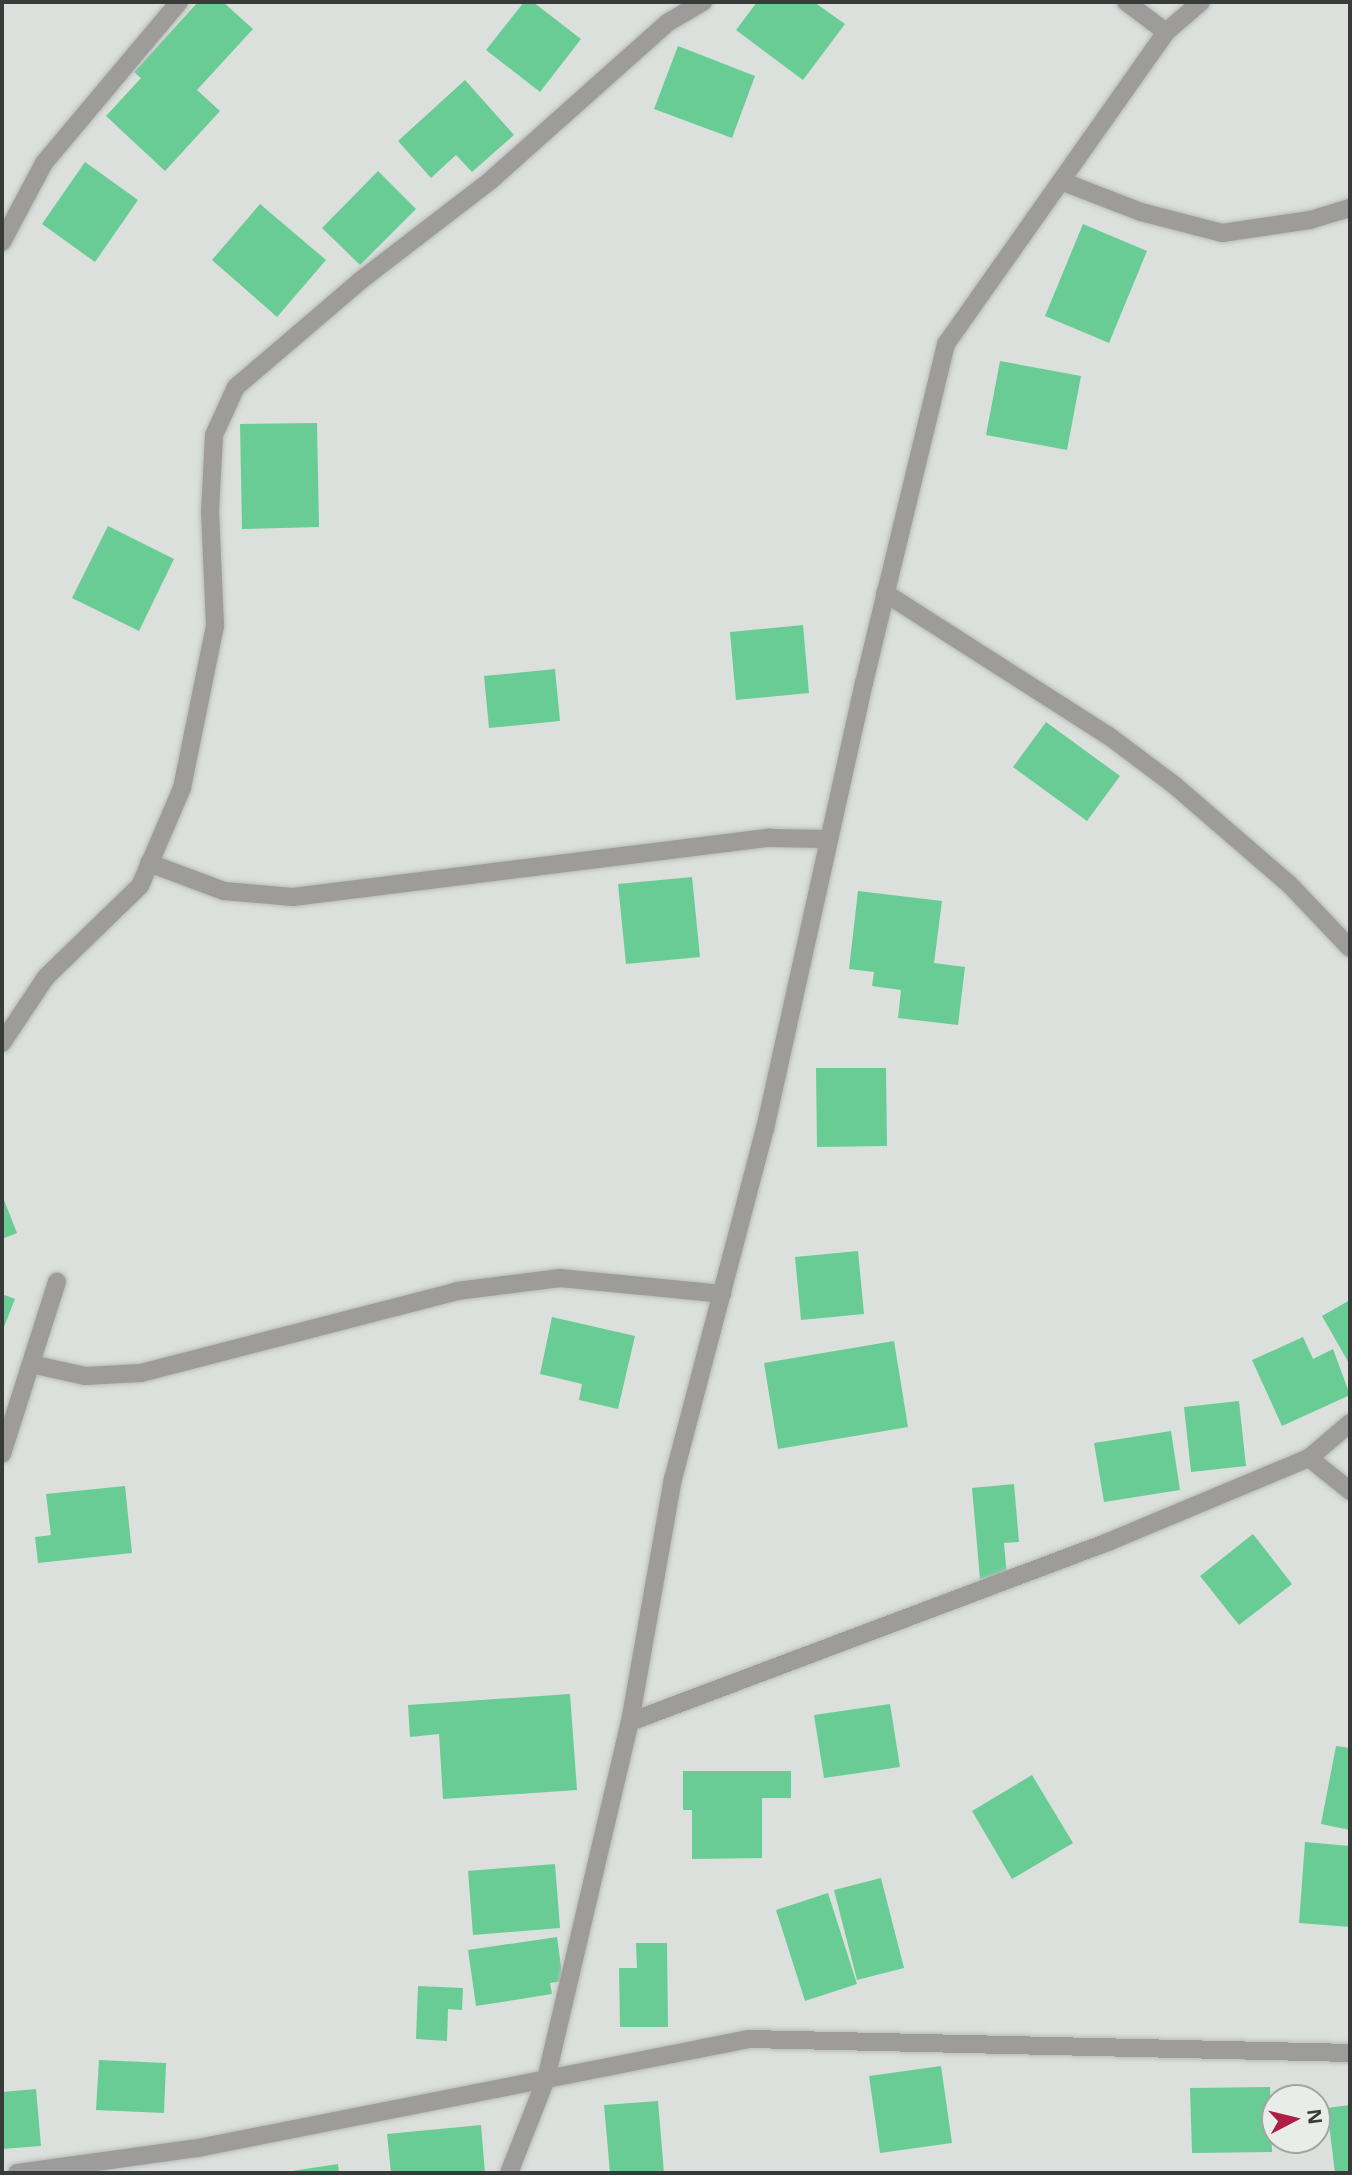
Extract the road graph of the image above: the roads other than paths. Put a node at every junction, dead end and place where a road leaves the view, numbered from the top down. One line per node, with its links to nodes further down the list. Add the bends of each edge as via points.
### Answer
1 (179, 2): 8 (street, via 44,163)
2 (703, 2): 11 (street, via 667,23 491,180 360,281 236,387 214,435 210,512 215,626 182,788)
3 (1126, 2): 5 (street)
4 (1201, 2): 5 (street)
5 (1166, 33): 6 (street)
6 (1061, 181): 7 (street, via 1141,212 1222,233 1310,220); 9 (street, via 946,344)
7 (1350, 208)
8 (2, 242)
9 (885, 593): 10 (street); 12 (street, via 1109,736 1174,784 1289,884)
10 (829, 839): 11 (street, via 770,838 280,897 224,891); 15 (street, via 765,1129)
11 (149, 863): 13 (street, via 140,886 46,977)
12 (1350, 948)
13 (2, 1043)
14 (57, 1282): 16 (street)
15 (722, 1294): 16 (street, via 560,1278 457,1291 142,1373 85,1376); 21 (street, via 673,1479)
16 (31, 1364): 18 (street)
17 (1350, 1423): 19 (street)
18 (2, 1454)
19 (1309, 1458): 20 (street); 21 (street, via 1108,1542)
20 (1350, 1491)
21 (630, 1722): 23 (street)
22 (1350, 2053): 23 (street, via 749,2039)
23 (546, 2079): 24 (street, via 198,2148); 25 (street)
24 (17, 2173)
25 (509, 2173)

